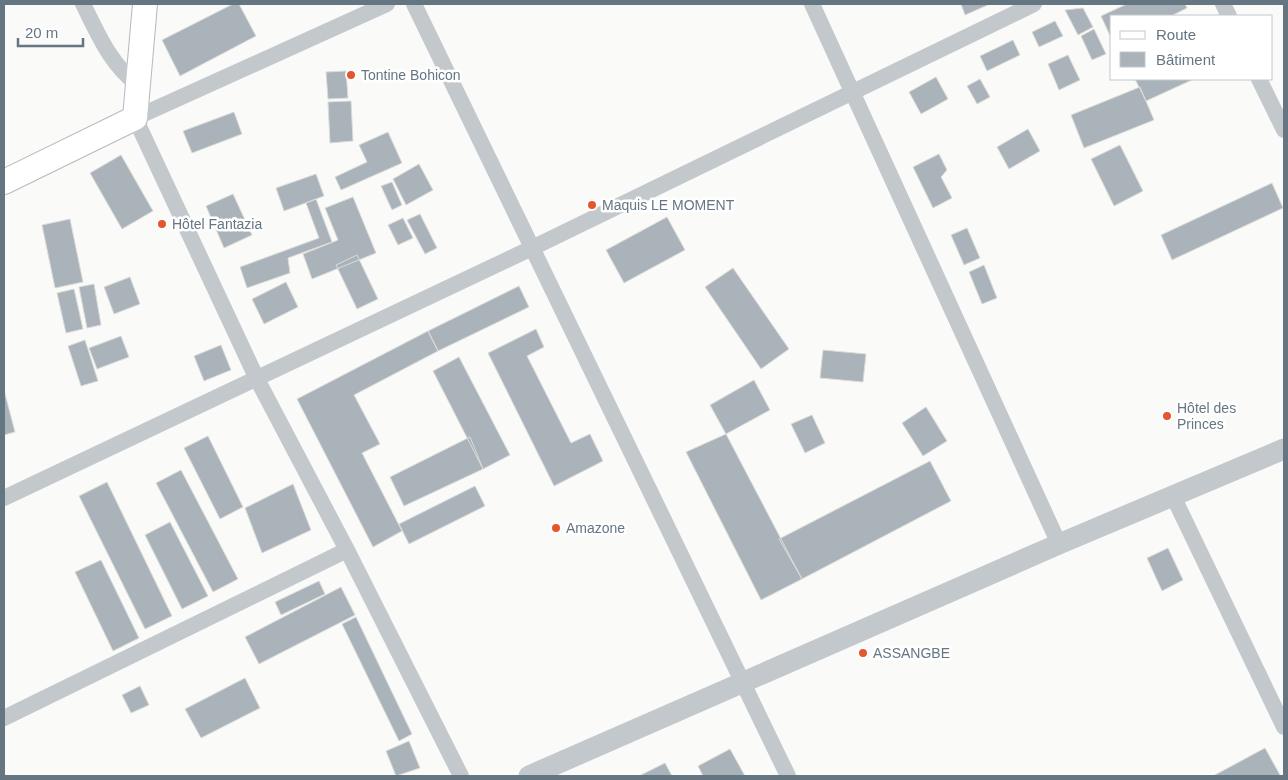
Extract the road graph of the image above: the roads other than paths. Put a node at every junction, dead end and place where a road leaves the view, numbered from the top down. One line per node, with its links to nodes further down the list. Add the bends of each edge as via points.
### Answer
1 (83, 4): 8 (street, via 109,56 122,73)
2 (145, 4): 8 (main road)
3 (387, 4): 10 (street)
4 (414, 4): 13 (street)
5 (812, 4): 9 (street)
6 (1034, 4): 9 (street)
7 (1259, 80): 11 (street)
8 (138, 85): 10 (main road)
9 (854, 91): 13 (street); 18 (street)
10 (135, 118): 12 (main road); 14 (street)
11 (1284, 130)
12 (4, 182)
13 (532, 248): 14 (street); 20 (street)
14 (256, 379): 17 (street); 19 (street)
15 (1284, 449): 16 (street)
16 (1173, 496): 18 (street); 22 (street)
17 (4, 498)
18 (1059, 544): 20 (street)
19 (347, 550): 21 (street); 23 (street)
20 (743, 683): 24 (street); 25 (street)
21 (4, 718)
22 (1284, 727)
23 (461, 776)
24 (528, 776)
25 (788, 776)

